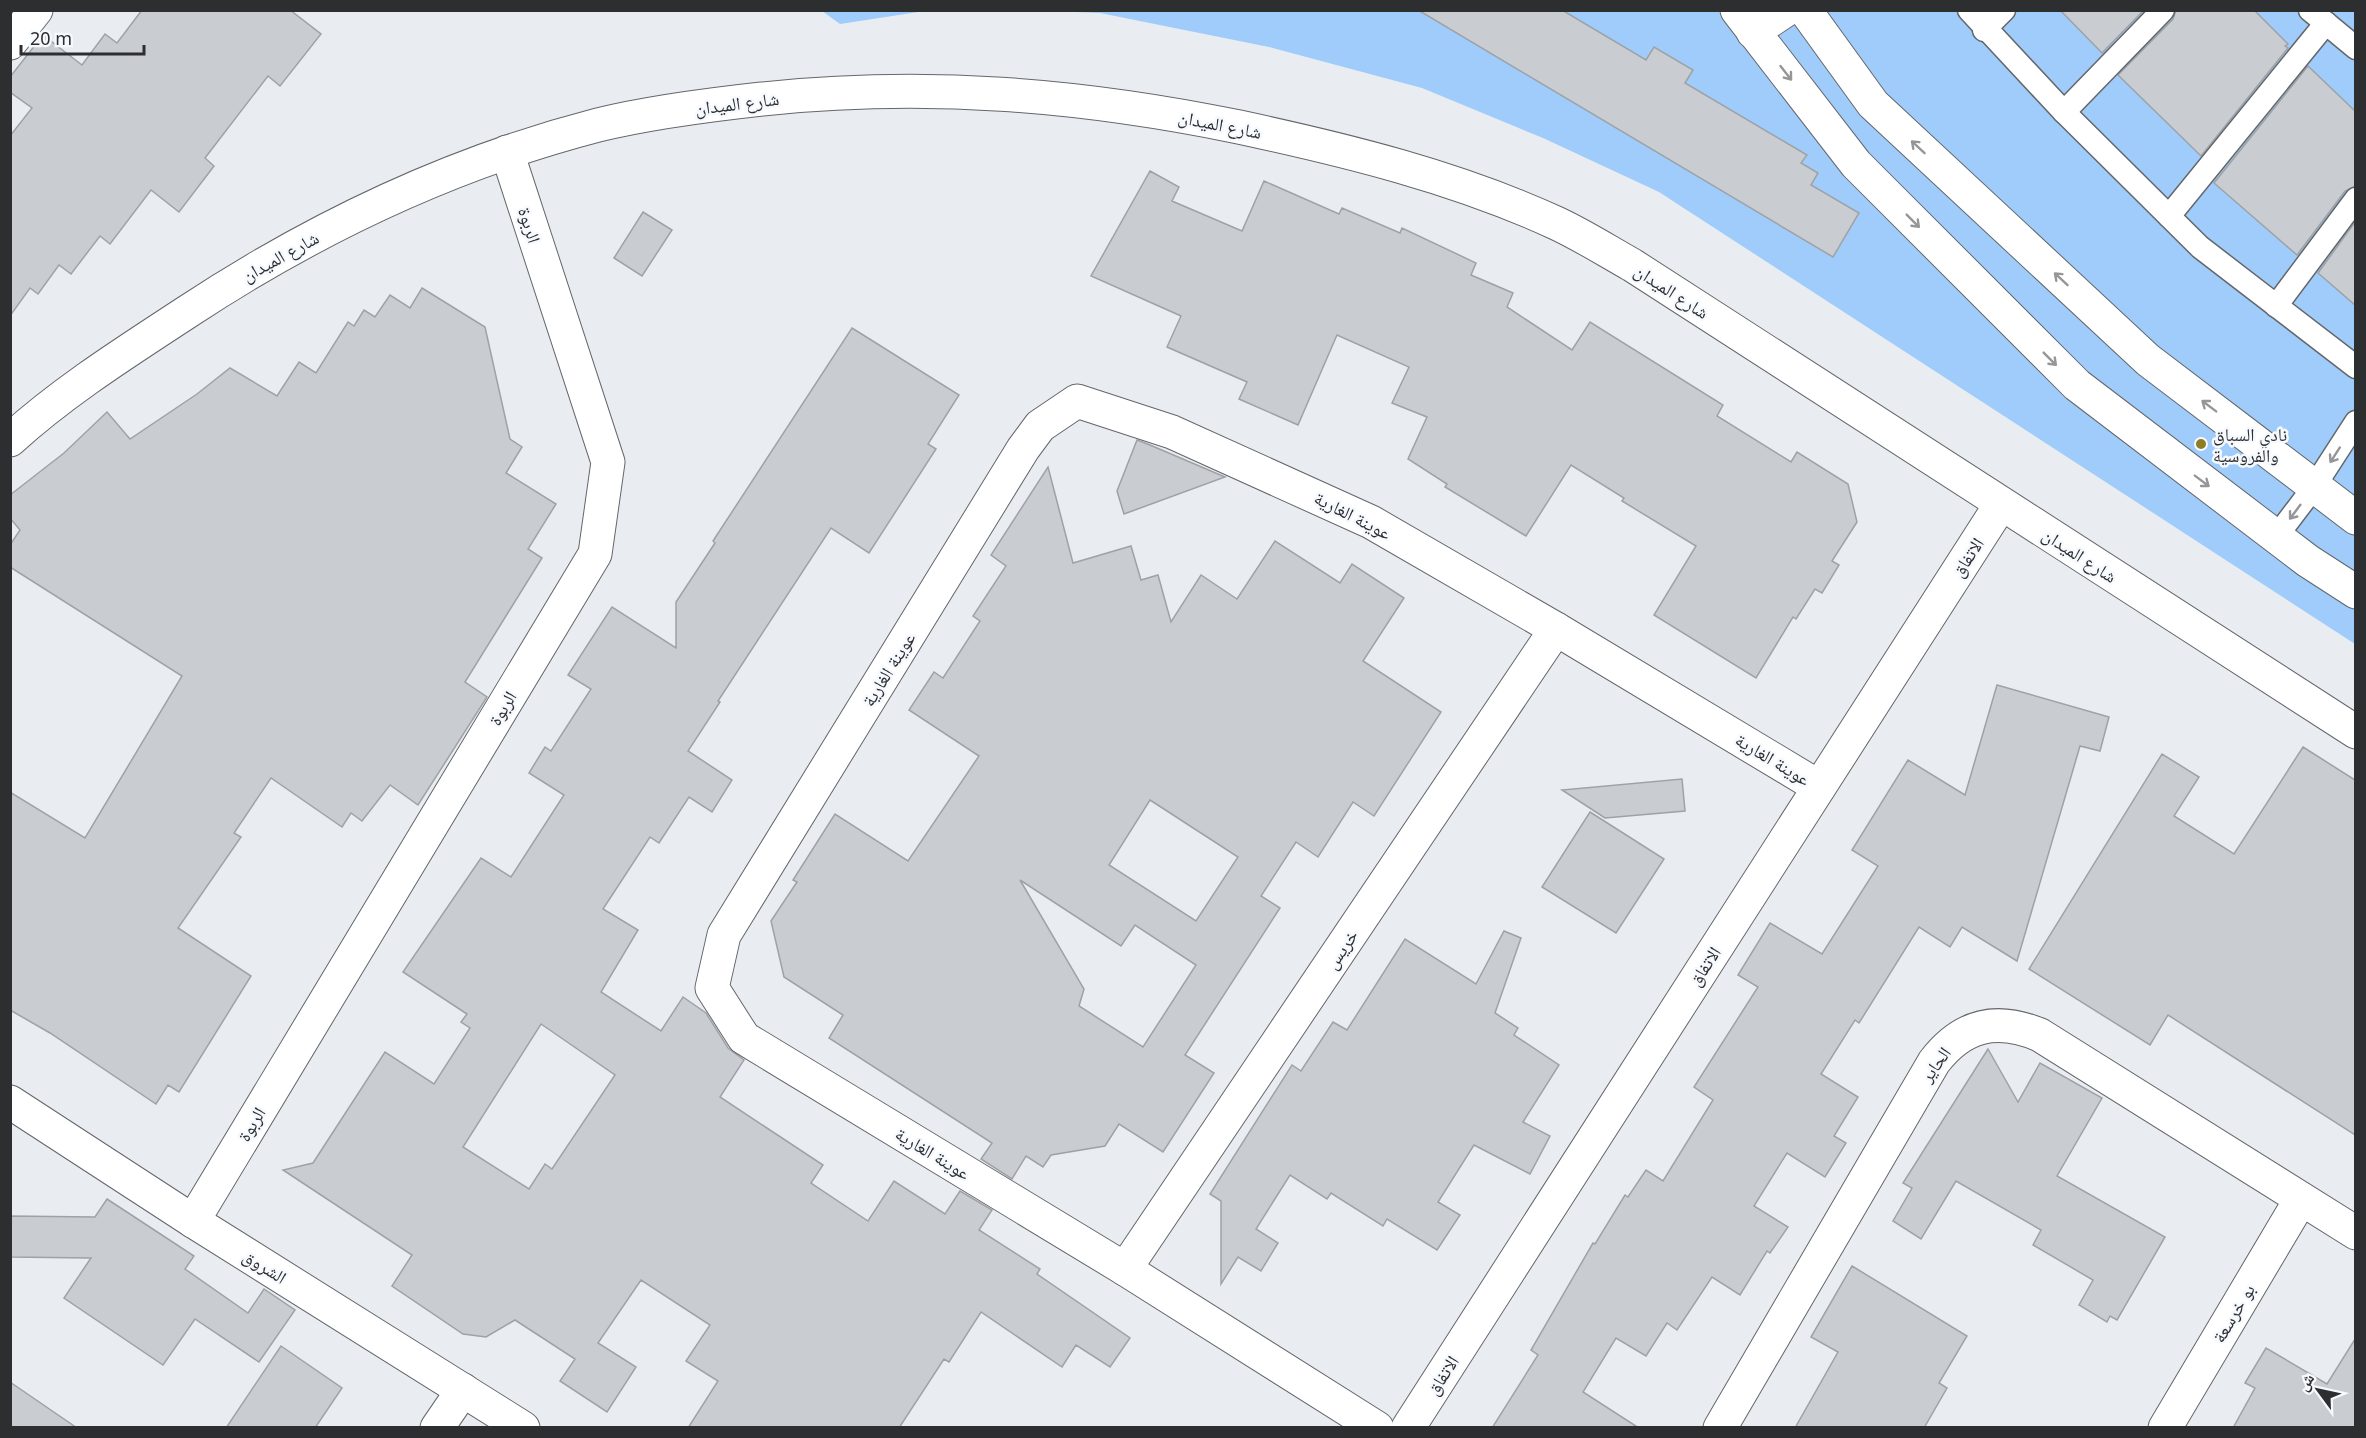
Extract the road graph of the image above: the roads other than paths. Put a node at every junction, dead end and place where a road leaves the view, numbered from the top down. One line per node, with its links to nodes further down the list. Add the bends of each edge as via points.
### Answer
1 (36, 10): 10 (street)
2 (1786, 10): 8 (street)
3 (1805, 10): 20 (street, one-way to 3, via 2148,360 1873,104)
4 (1969, 10): 9 (lane)
5 (2004, 10): 9 (lane)
6 (2163, 10): 12 (lane)
7 (2318, 17): 11 (lane); 15 (lane)
8 (1745, 21): 23 (street, one-way to 23, via 1856,164 2077,386)
9 (1984, 30): 12 (lane)
10 (10, 43)
11 (2355, 48)
12 (2064, 112): 15 (lane)
13 (507, 152): 19 (street, شارع الميدان, via 374,205 247,272 50,404); 21 (street, شارع الميدان, via 600,124 839,91 1003,93 1091,101 1308,142 1486,194 1559,224 1632,265); 30 (street, الربوة, via 608,462 596,554)
14 (2355, 200): 16 (lane)
15 (2169, 216): 16 (lane, via 2200,247)
16 (2276, 306): 17 (lane)
17 (2355, 367)
18 (2355, 422): 20 (lane, one-way to 20)
19 (10, 440)
20 (2314, 487): 22 (street); 23 (lane, one-way to 23)
21 (2001, 504): 26 (street, شارع الميدان); 27 (street, الاتفاق)
22 (2355, 518)
23 (2276, 537): 24 (street)
24 (2355, 592)
25 (1556, 628): 27 (street, عوينة الغارية); 32 (street, خريس); 32 (street, عوينة الغارية, via 1371,522 1161,429 1077,401 1040,426 1023,449 724,934 712,988 744,1038)
26 (2355, 732)
27 (1819, 787): 37 (street, الاتفاق)
28 (16, 1115): 30 (street, الشروق)
29 (2301, 1199): 31 (street, الحاير); 38 (street, الحاير, via 2040,1035 1998,1024 1977,1028 1960,1035 1934,1062); 39 (street, بو خرسعة)
30 (193, 1221): 33 (street, الشروق)
31 (2355, 1233)
32 (1125, 1269): 36 (street, عوينة الغارية)
33 (463, 1390): 34 (street); 35 (street, الشروق)
34 (437, 1428)
35 (523, 1428)
36 (1377, 1428)
37 (1408, 1428)
38 (1720, 1428)
39 (2165, 1428)

